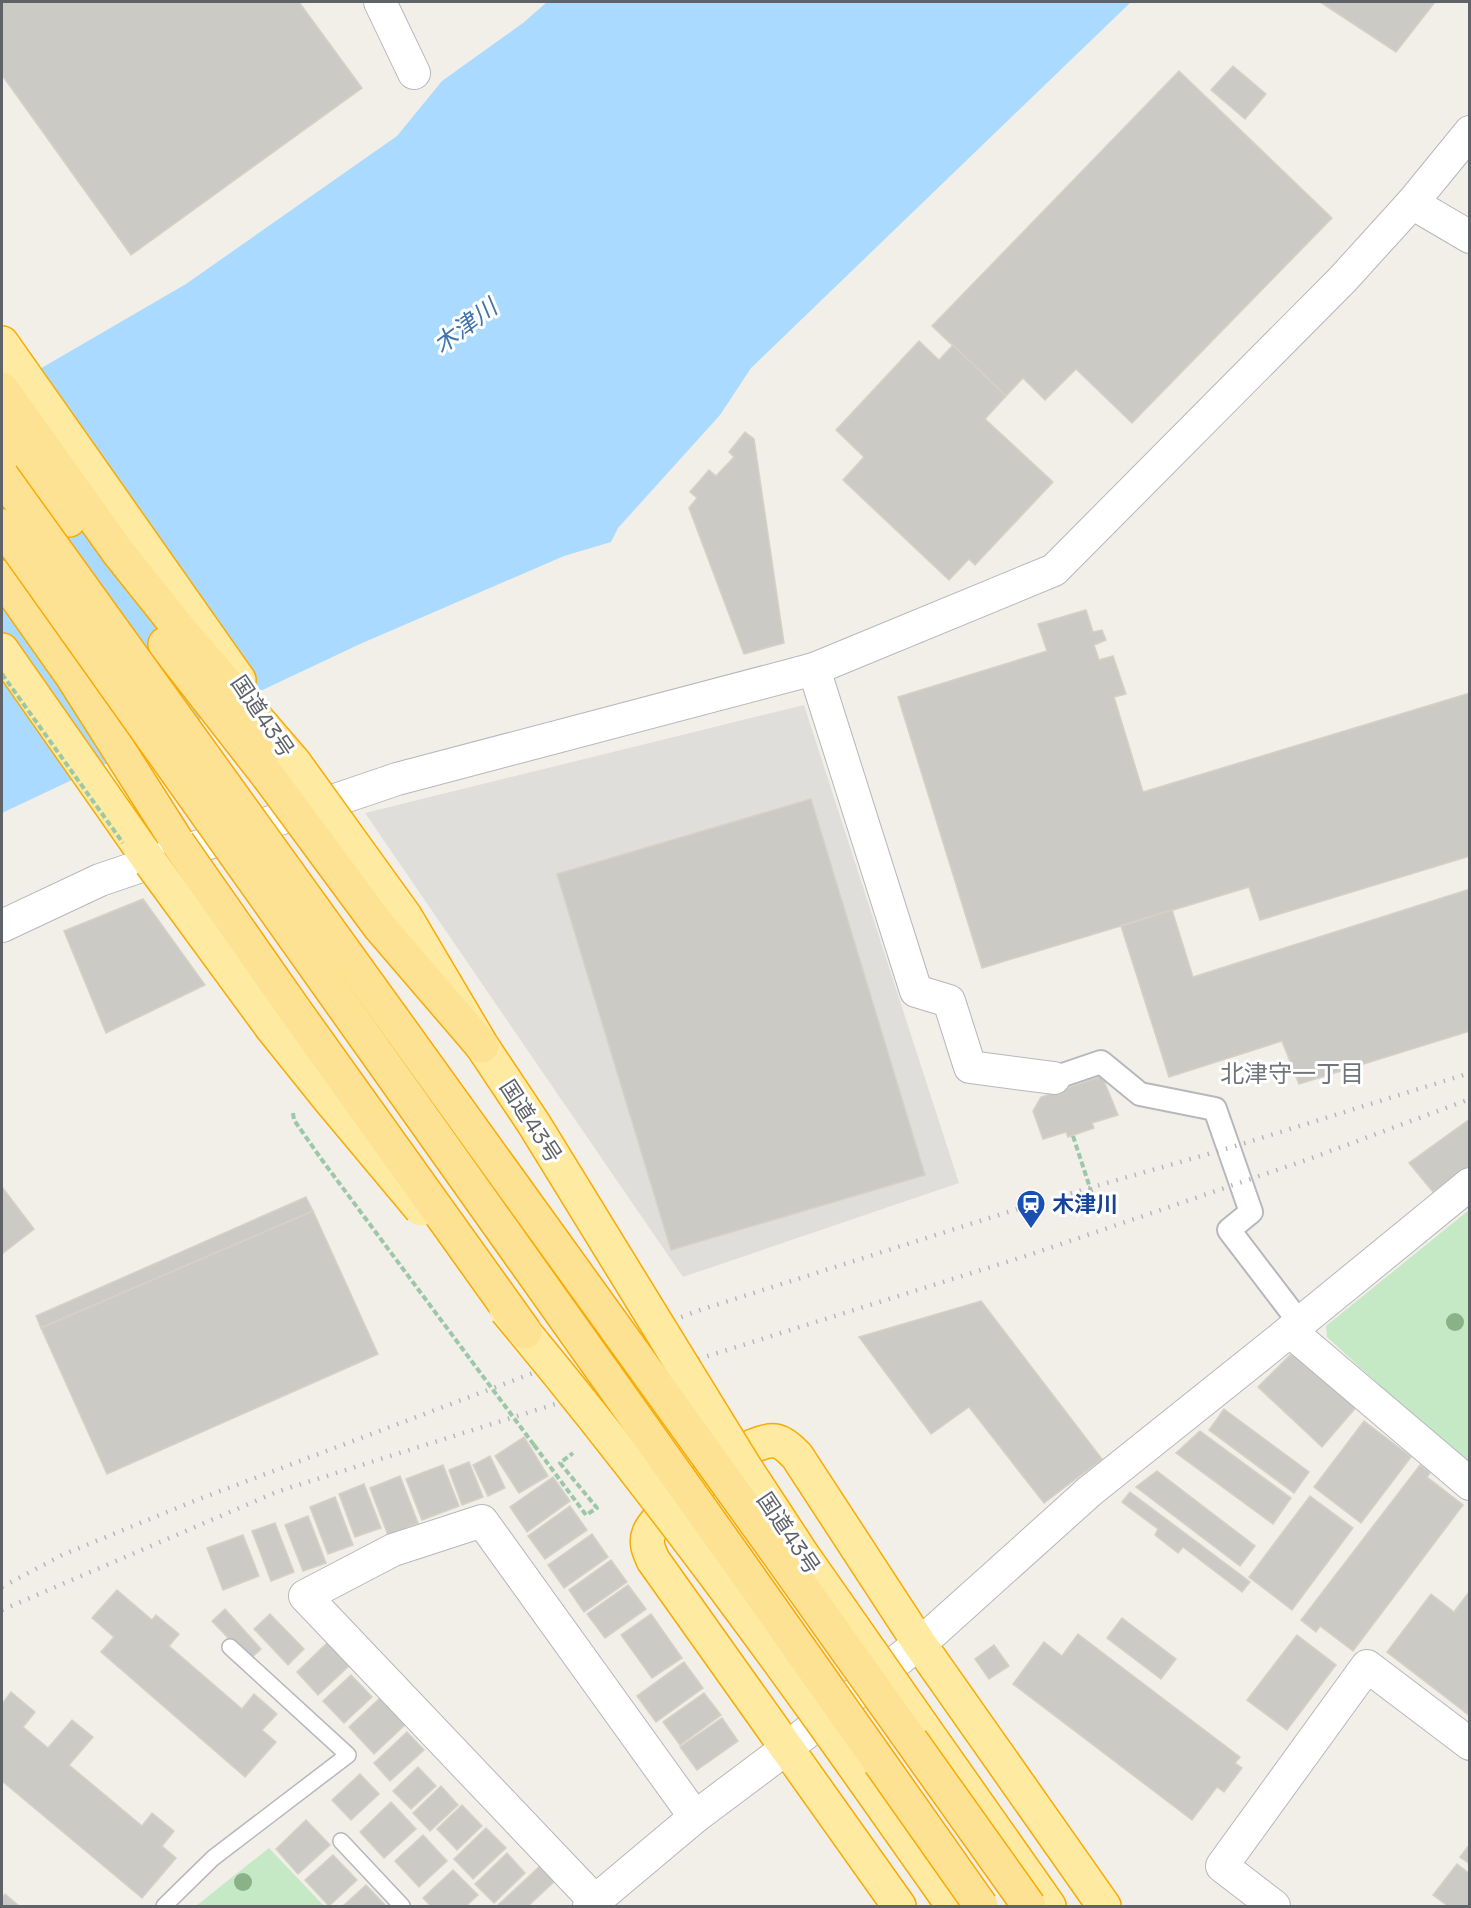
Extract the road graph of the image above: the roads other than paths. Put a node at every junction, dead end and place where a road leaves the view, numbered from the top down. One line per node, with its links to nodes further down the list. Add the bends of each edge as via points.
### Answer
1 (380, 2): 2 (street)
2 (414, 73)
3 (1470, 132): 4 (street)
4 (1412, 203): 5 (street); 14 (street, via 1343,279 1054,570)
5 (1470, 237)
6 (2, 343): 15 (highway, 国道43号)
7 (2, 389): 15 (highway, via 118,552)
8 (2, 434): 18 (highway, bridge, via 268,776 379,926)
9 (2, 476): 36 (highway, bridge)
10 (2, 526): 35 (highway, bridge)
11 (2, 577): 16 (highway, via 72,676)
12 (2, 615): 16 (highway, via 55,690)
13 (2, 650): 22 (highway, bridge, via 272,1028)
14 (814, 669): 17 (street, via 397,779 100,880); 19 (street, via 916,991 949,1001 970,1067)
15 (294, 762): 18 (highway, 国道43号, bridge, via 405,916)
16 (178, 843): 22 (highway, bridge)
17 (2, 926)
18 (482, 1046): 37 (highway, 国道43号, bridge, via 802,1554)
19 (1054, 1078): 21 (street, via 1101,1062 1140,1094 1215,1109 1251,1212 1229,1230)
20 (1470, 1184): 21 (street)
21 (1295, 1327): 23 (street); 24 (street, via 1090,1491)
22 (525, 1332): 34 (highway, bridge, via 762,1636)
23 (1470, 1484)
24 (919, 1643): 27 (street); 27 (highway, via 788,1446 776,1440 753,1446 663,1513 648,1534 647,1547 653,1560); 38 (highway)
25 (230, 1647): 31 (lane, via 348,1755 213,1858)
26 (1470, 1744): 39 (street, via 1367,1666 1222,1866)
27 (787, 1748): 28 (street); 33 (highway)
28 (695, 1817): 30 (street); 30 (street, via 482,1521 393,1550 298,1599)
29 (341, 1841): 32 (lane)
30 (592, 1904)
31 (164, 1906)
32 (402, 1906)
33 (899, 1906)
34 (952, 1906)
35 (981, 1906)
36 (1029, 1906)
37 (1049, 1906)
38 (1104, 1906)
39 (1274, 1906)

